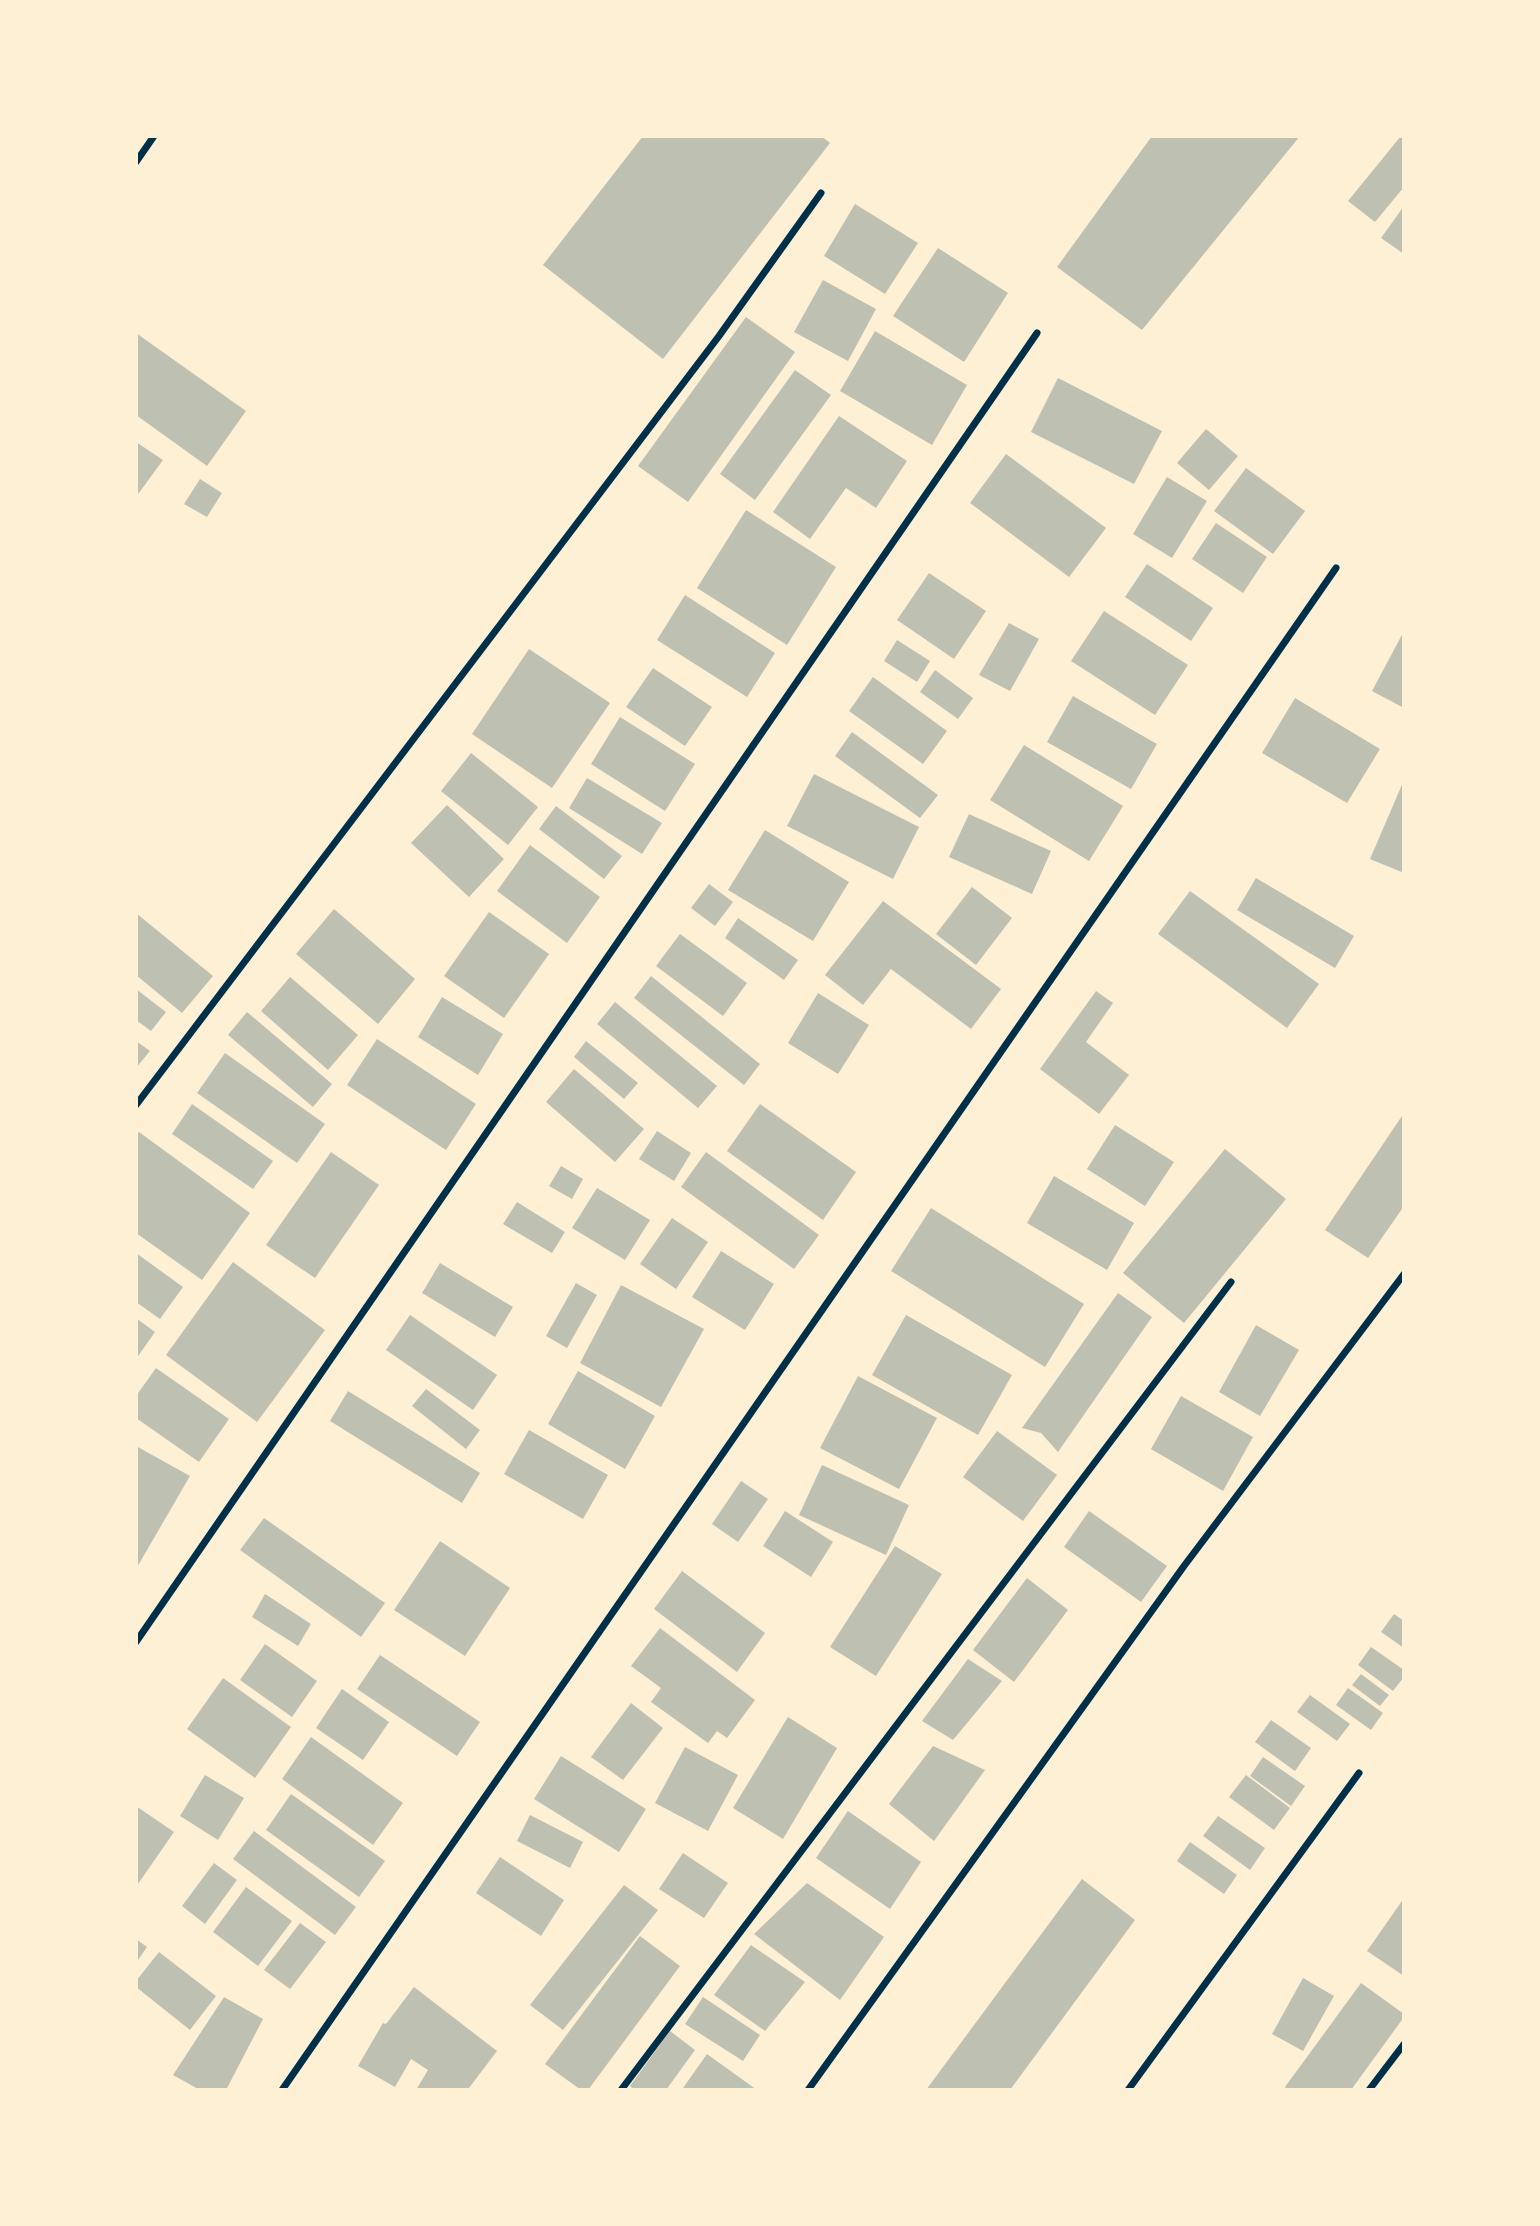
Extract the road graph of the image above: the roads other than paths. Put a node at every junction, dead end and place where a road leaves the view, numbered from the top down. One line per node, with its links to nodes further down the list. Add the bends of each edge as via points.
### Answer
1 (154, 136): 2 (street)
2 (136, 162)
3 (821, 193): 6 (street, via 719,336)
4 (1037, 333): 9 (street)
5 (1336, 568): 12 (street)
6 (136, 1105)
7 (1404, 1274): 14 (street, via 1176,1577)
8 (1231, 1282): 13 (street)
9 (136, 1643)
10 (1359, 1773): 15 (street)
11 (1404, 2044): 16 (street)
12 (282, 2090)
13 (621, 2090)
14 (808, 2090)
15 (1128, 2090)
16 (1368, 2090)

